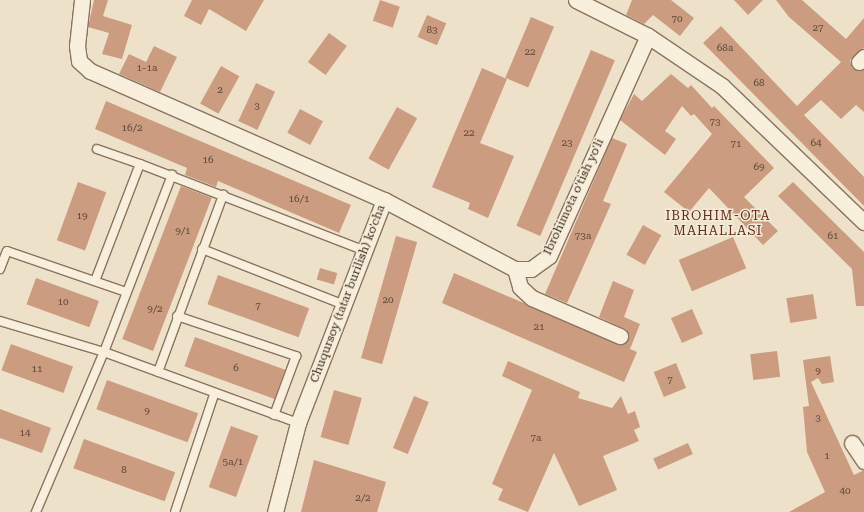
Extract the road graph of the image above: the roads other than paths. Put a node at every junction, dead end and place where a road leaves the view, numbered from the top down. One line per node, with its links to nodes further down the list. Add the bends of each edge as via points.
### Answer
1 (82, 0): 8 (street, Chuqursoy (tatar burilish) ko'cha, via 77,46 79,61 90,71)
2 (576, 0): 3 (street)
3 (648, 36): 9 (street, via 722,86); 13 (street, Ibrohimota o'tish yo'li, via 549,256 531,268)
4 (97, 149): 5 (lane)
5 (140, 164): 6 (lane); 14 (lane)
6 (172, 175): 7 (lane); 15 (lane)
7 (223, 195): 10 (lane); 11 (lane)
8 (384, 200): 11 (street, Chuqursoy (tatar burilish) ko'cha); 13 (street)
9 (862, 218)
10 (202, 249): 16 (lane); 17 (lane)
11 (365, 251): 16 (street, Chuqursoy (tatar burilish) ko'cha)
12 (0, 269): 14 (lane, via 7,251)
13 (516, 269): 19 (street, via 520,287 526,294)
14 (95, 281): 15 (lane)
15 (126, 292): 20 (lane)
16 (344, 304): 24 (street, Chuqursoy (tatar burilish) ko'cha)
17 (177, 316): 21 (lane); 23 (lane, via 296,356)
18 (0, 321): 20 (lane)
19 (620, 336)
20 (104, 352): 21 (lane); 27 (lane)
21 (158, 372): 22 (lane)
22 (214, 395): 23 (lane); 28 (lane)
23 (274, 415): 24 (lane)
24 (298, 423): 29 (street, Chuqursoy (tatar burilish) ko'cha)
25 (852, 443): 26 (street)
26 (864, 461)
27 (36, 512)
28 (176, 512)
29 (275, 512)

